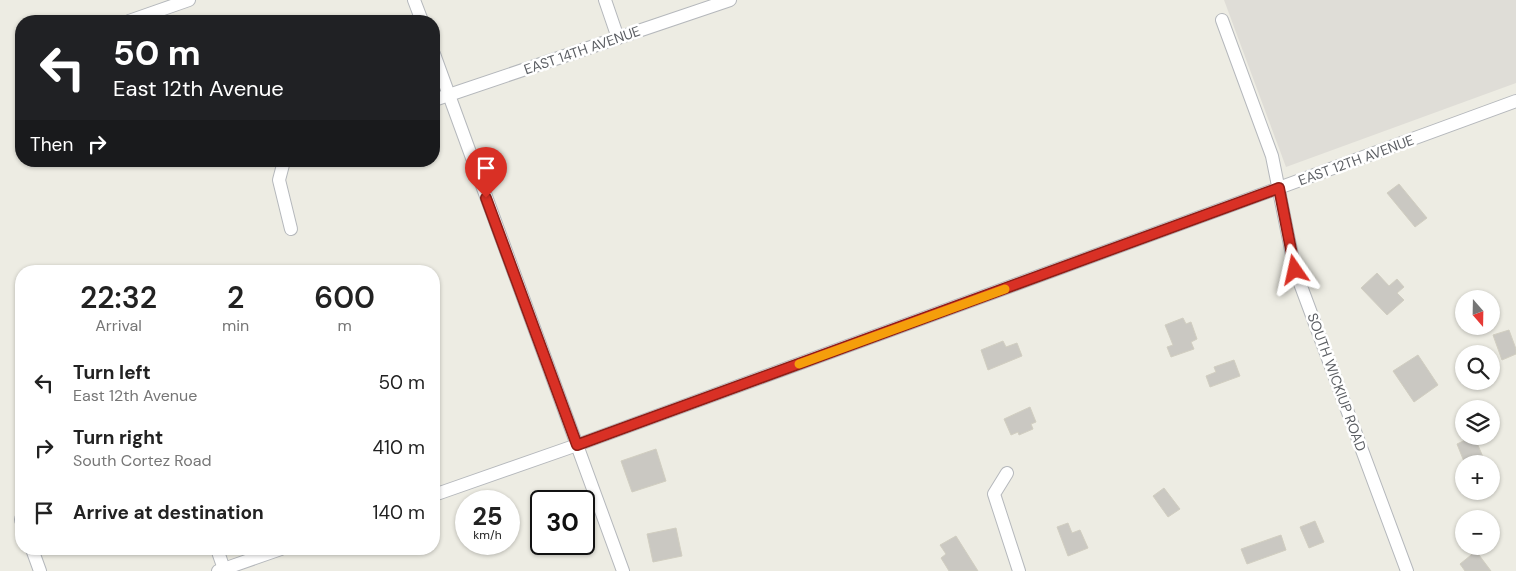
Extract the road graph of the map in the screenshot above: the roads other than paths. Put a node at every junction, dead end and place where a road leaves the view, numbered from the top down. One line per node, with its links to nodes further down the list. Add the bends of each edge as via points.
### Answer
1 (189, 0): 5 (street)
2 (414, 0): 6 (street)
3 (605, 0): 8 (street)
4 (730, 0): 8 (street, EAST 14TH AVENUE)
5 (147, 15)
6 (420, 15)
7 (1222, 20): 14 (street, SOUTH WICKIUP ROAD, via 1272,156)
8 (618, 38): 10 (street, EAST 14TH AVENUE)
9 (440, 70): 10 (street)
10 (449, 95): 11 (street, EAST 14TH AVENUE); 16 (street)
11 (440, 98)
12 (1516, 102): 14 (street, EAST 12TH AVENUE)
13 (282, 167): 15 (street, via 279,180)
14 (1279, 188): 16 (street, EAST 12TH AVENUE); 26 (street, SOUTH WICKIUP ROAD, via 1295,270)
15 (291, 229)
16 (577, 445): 18 (street, EAST 12TH AVENUE); 24 (street)
17 (1007, 473): 25 (street, via 994,494)
18 (440, 493)
19 (34, 555): 23 (street)
20 (218, 555): 22 (street)
21 (264, 555): 22 (street)
22 (221, 570)
23 (40, 571)
24 (623, 571)
25 (1019, 571)
26 (1407, 571)

